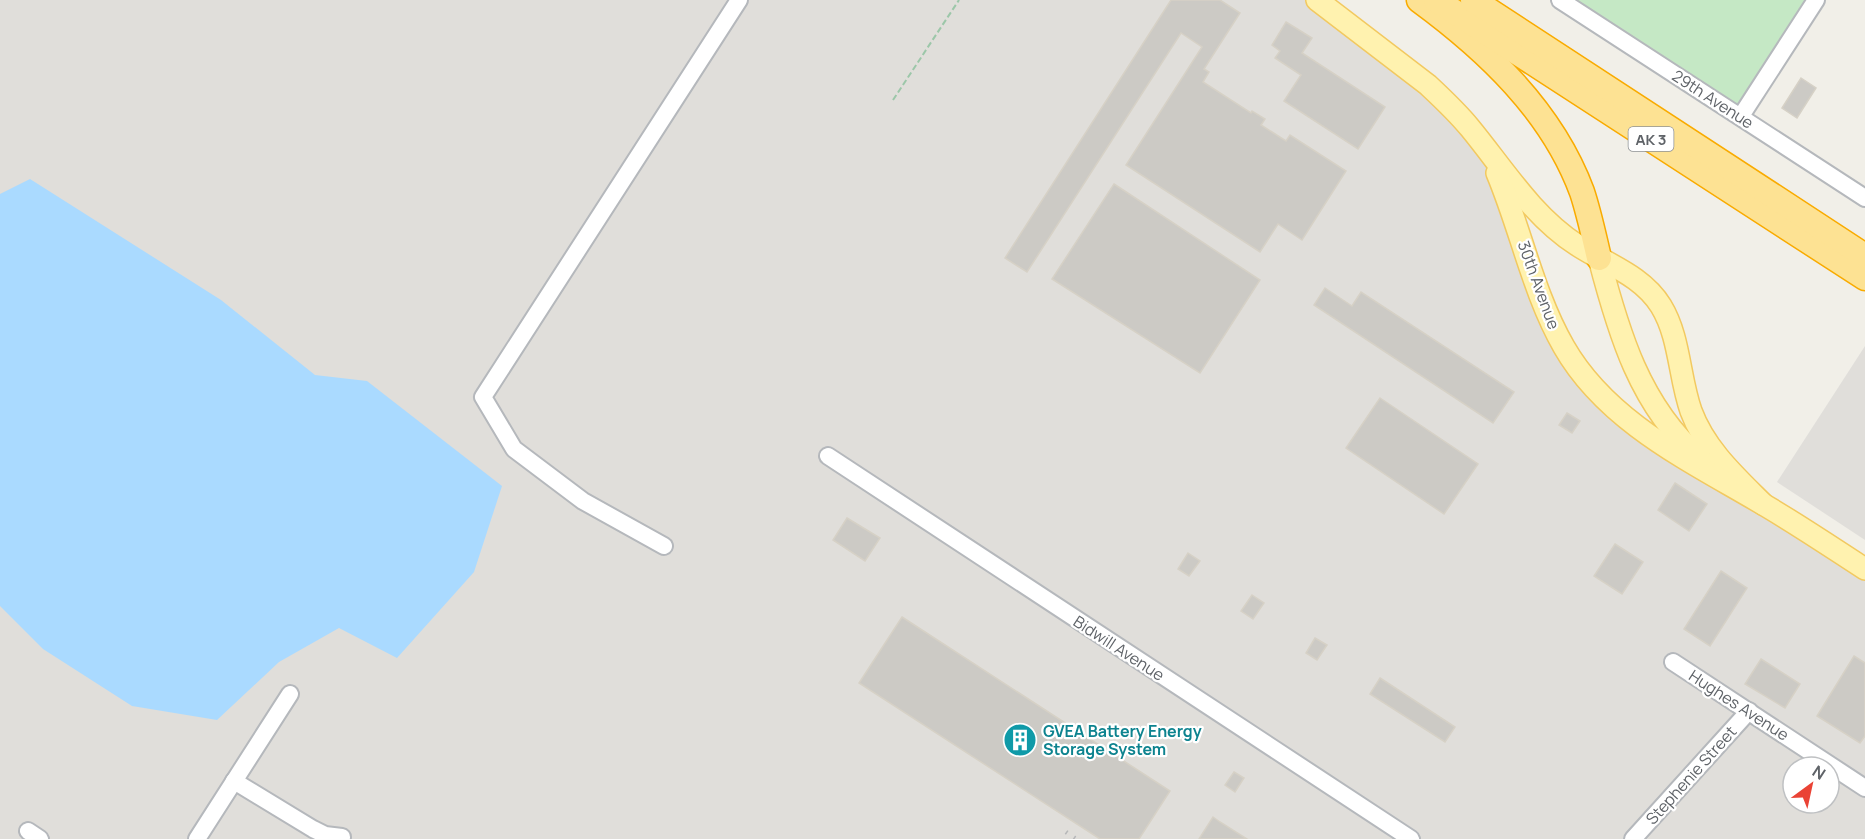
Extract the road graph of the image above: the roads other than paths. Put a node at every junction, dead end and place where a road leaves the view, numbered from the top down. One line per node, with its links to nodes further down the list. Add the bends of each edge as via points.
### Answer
1 (739, 0): 18 (street, via 483,397 514,449 582,501)
2 (1317, 0): 10 (main road, 30th Avenue, via 1428,85)
3 (1419, 0): 14 (highway, via 1497,64 1544,121 1582,192)
4 (1436, 0): 15 (highway, AK 3)
5 (1473, 0): 9 (highway, AK 3)
6 (1560, 0): 8 (street, 29th Avenue)
7 (1816, 0): 8 (street)
8 (1741, 116): 11 (street, 29th Avenue)
9 (1679, 133): 12 (highway); 13 (highway, AK 3)
10 (1487, 151): 14 (main road, 30th Avenue, via 1546,221); 17 (main road, 30th Avenue, via 1551,324 1577,368 1650,436)
11 (1865, 198)
12 (1865, 242)
13 (1865, 256)
14 (1599, 258): 17 (main road, via 1623,339 1661,414 1695,453); 17 (main road, 30th Avenue, via 1638,281 1661,307 1670,324 1698,428 1725,465)
15 (1865, 278)
16 (828, 456): 27 (street, Bidwill Avenue)
17 (1763, 504): 19 (main road, 30th Avenue)
18 (664, 546)
19 (1865, 569)
20 (1673, 662): 22 (street, Hughes Avenue)
21 (290, 694): 23 (street)
22 (1749, 711): 24 (street, Hughes Avenue); 28 (street, Stephenie Street)
23 (234, 781): 25 (street, via 319,832); 26 (street)
24 (1865, 788)
25 (342, 837)
26 (197, 839)
27 (1411, 839)
28 (1632, 839)

